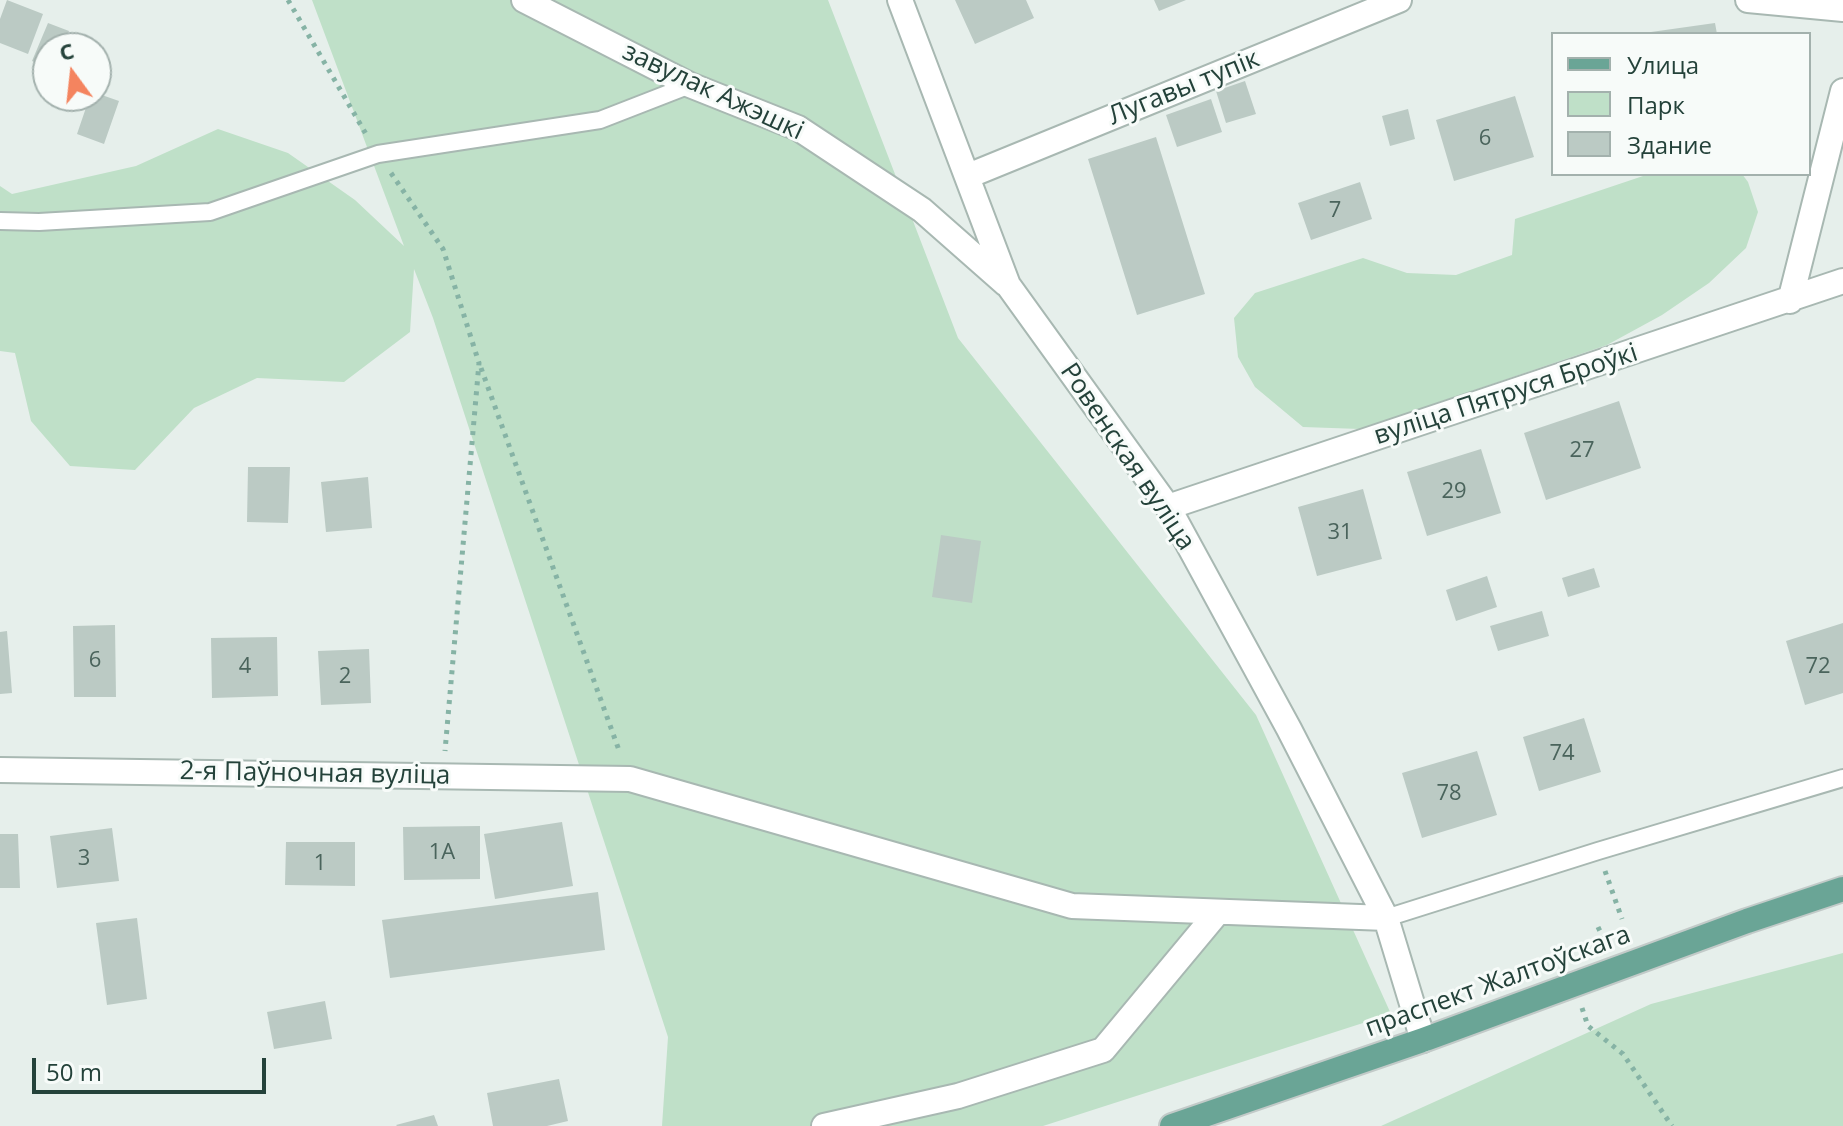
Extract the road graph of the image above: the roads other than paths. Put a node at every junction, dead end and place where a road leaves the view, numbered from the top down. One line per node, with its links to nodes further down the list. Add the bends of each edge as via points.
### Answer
1 (524, 0): 6 (street, завулак Ажэшкі)
2 (900, 0): 8 (street, Ровенская вуліца)
3 (1399, 0): 8 (street, Лугавы тупік)
4 (1748, 0): 5 (street)
5 (1843, 9)
6 (690, 85): 9 (lane, via 600,120 378,154 210,212); 11 (street, завулак Ажэшкі, via 798,128 922,210)
7 (1843, 91): 12 (street)
8 (968, 176): 11 (street, Ровенская вуліца)
9 (0, 221)
10 (1843, 281): 12 (street, вуліца Пятруся Броўкі)
11 (1008, 285): 13 (street, Ровенская вуліца)
12 (1790, 301): 13 (street, вуліца Пятруся Броўкі)
13 (1168, 507): 18 (street, Ровенская вуліца)
14 (0, 770): 17 (street, 2-я Паўночная вуліца, via 630,779 1072,906)
15 (1843, 778): 18 (lane)
16 (1843, 889): 19 (main road, праспект Жалтоўскага)
17 (1217, 913): 18 (street, 2-я Паўночная вуліца); 20 (street, via 1103,1050 958,1096)
18 (1386, 918): 19 (street, Ровенская вуліца)
19 (1423, 1040): 21 (main road, праспект Жалтоўскага)
20 (824, 1126)
21 (1172, 1126)

